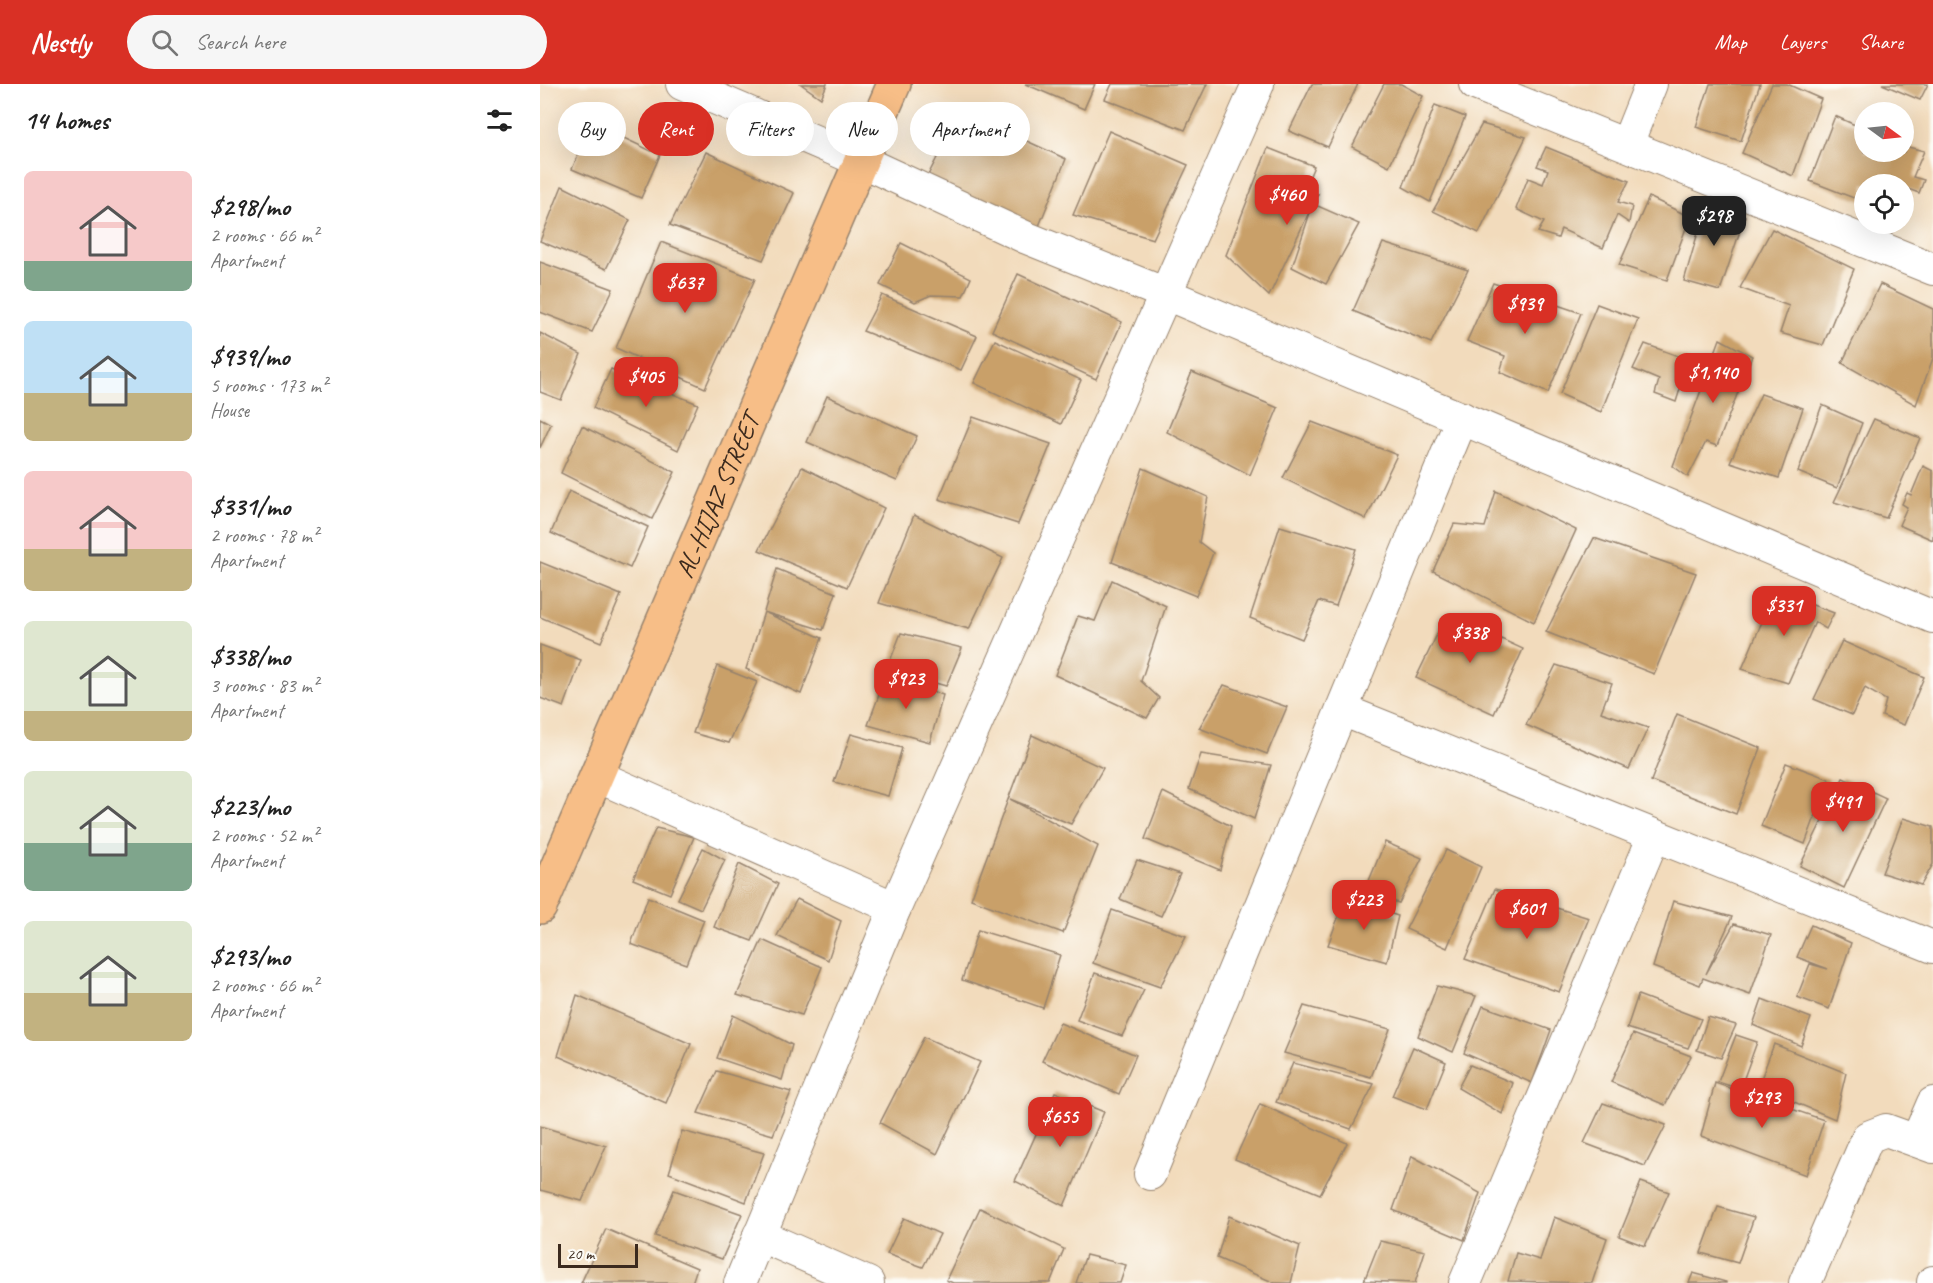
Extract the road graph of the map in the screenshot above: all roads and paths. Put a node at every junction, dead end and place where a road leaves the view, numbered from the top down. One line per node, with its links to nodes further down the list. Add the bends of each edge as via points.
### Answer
1 (682, 84): 7 (street)
2 (894, 84): 7 (main road, AL-HIJAZ STREET)
3 (1258, 84): 9 (street)
4 (1475, 84): 6 (street)
5 (1651, 84): 6 (street)
6 (1627, 144): 8 (street)
7 (861, 160): 9 (street, via 1027,238); 13 (main road, AL-HIJAZ STREET)
8 (1931, 263)
9 (1166, 294): 10 (street); 16 (street)
10 (1462, 418): 11 (street); 12 (street)
11 (1933, 617)
12 (1342, 710): 14 (street); 20 (street)
13 (597, 776): 15 (main road, AL-HIJAZ STREET); 16 (street)
14 (1654, 836): 17 (street); 24 (street)
15 (540, 907)
16 (895, 909): 21 (street)
17 (1933, 947)
18 (1933, 1103): 19 (street)
19 (1925, 1143): 25 (street, via 1886,1130 1868,1137)
20 (1150, 1174)
21 (759, 1235): 22 (street); 23 (street)
22 (740, 1283)
23 (868, 1283)
24 (1465, 1283)
25 (1805, 1283)

